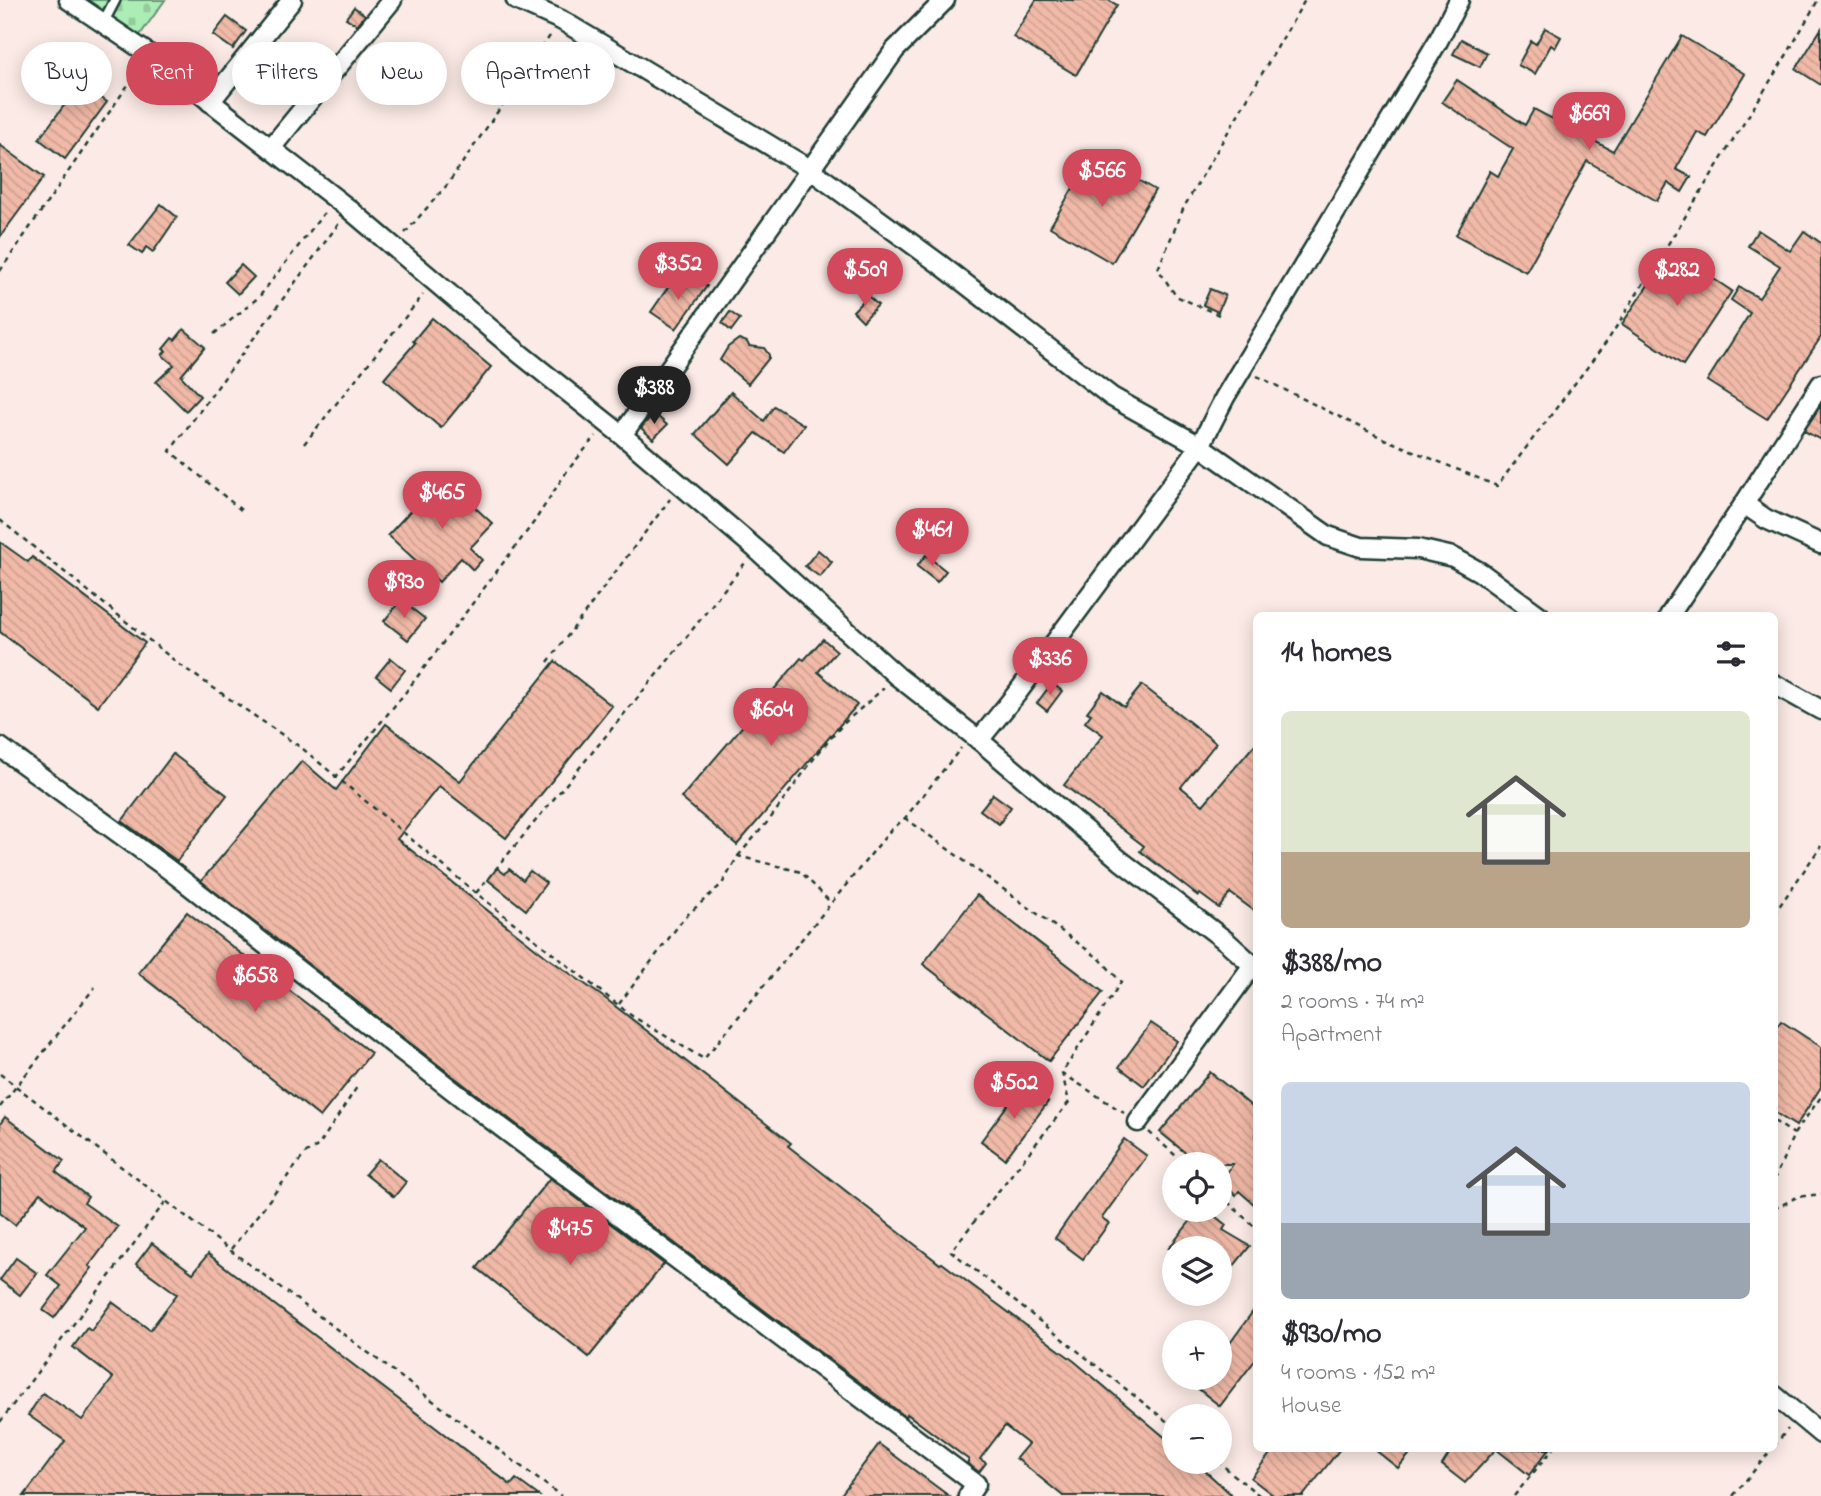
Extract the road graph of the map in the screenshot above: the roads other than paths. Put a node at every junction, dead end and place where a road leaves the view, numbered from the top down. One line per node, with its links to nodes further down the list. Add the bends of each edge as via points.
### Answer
1 (69, 0): 8 (street)
2 (115, 0): 8 (lane)
3 (292, 0): 10 (street)
4 (392, 0): 12 (street)
5 (516, 0): 13 (street, via 561,20)
6 (945, 0): 13 (street, via 895,50)
7 (1459, 0): 16 (street, via 1224,397)
8 (103, 23): 9 (street)
9 (131, 42)
10 (218, 92)
11 (214, 105): 12 (street)
12 (271, 148): 15 (street)
13 (811, 170): 15 (street); 16 (street, via 1112,397)
14 (1821, 384): 17 (street)
15 (622, 435): 23 (street, via 897,676)
16 (1200, 446): 19 (street, via 1328,536 1361,547 1418,549 1453,557); 23 (street, via 1018,692)
17 (1744, 504): 18 (street); 20 (street)
18 (1821, 544)
19 (1535, 612)
20 (1672, 612)
21 (1778, 686): 22 (street)
22 (1821, 710)
23 (975, 737): 25 (street, via 1121,861)
24 (0, 747): 30 (street, via 168,869 465,1100 976,1484)
25 (1253, 964)
26 (1253, 969): 27 (street)
27 (1138, 1122)
28 (1778, 1398): 29 (street)
29 (1821, 1434)
30 (968, 1496)

